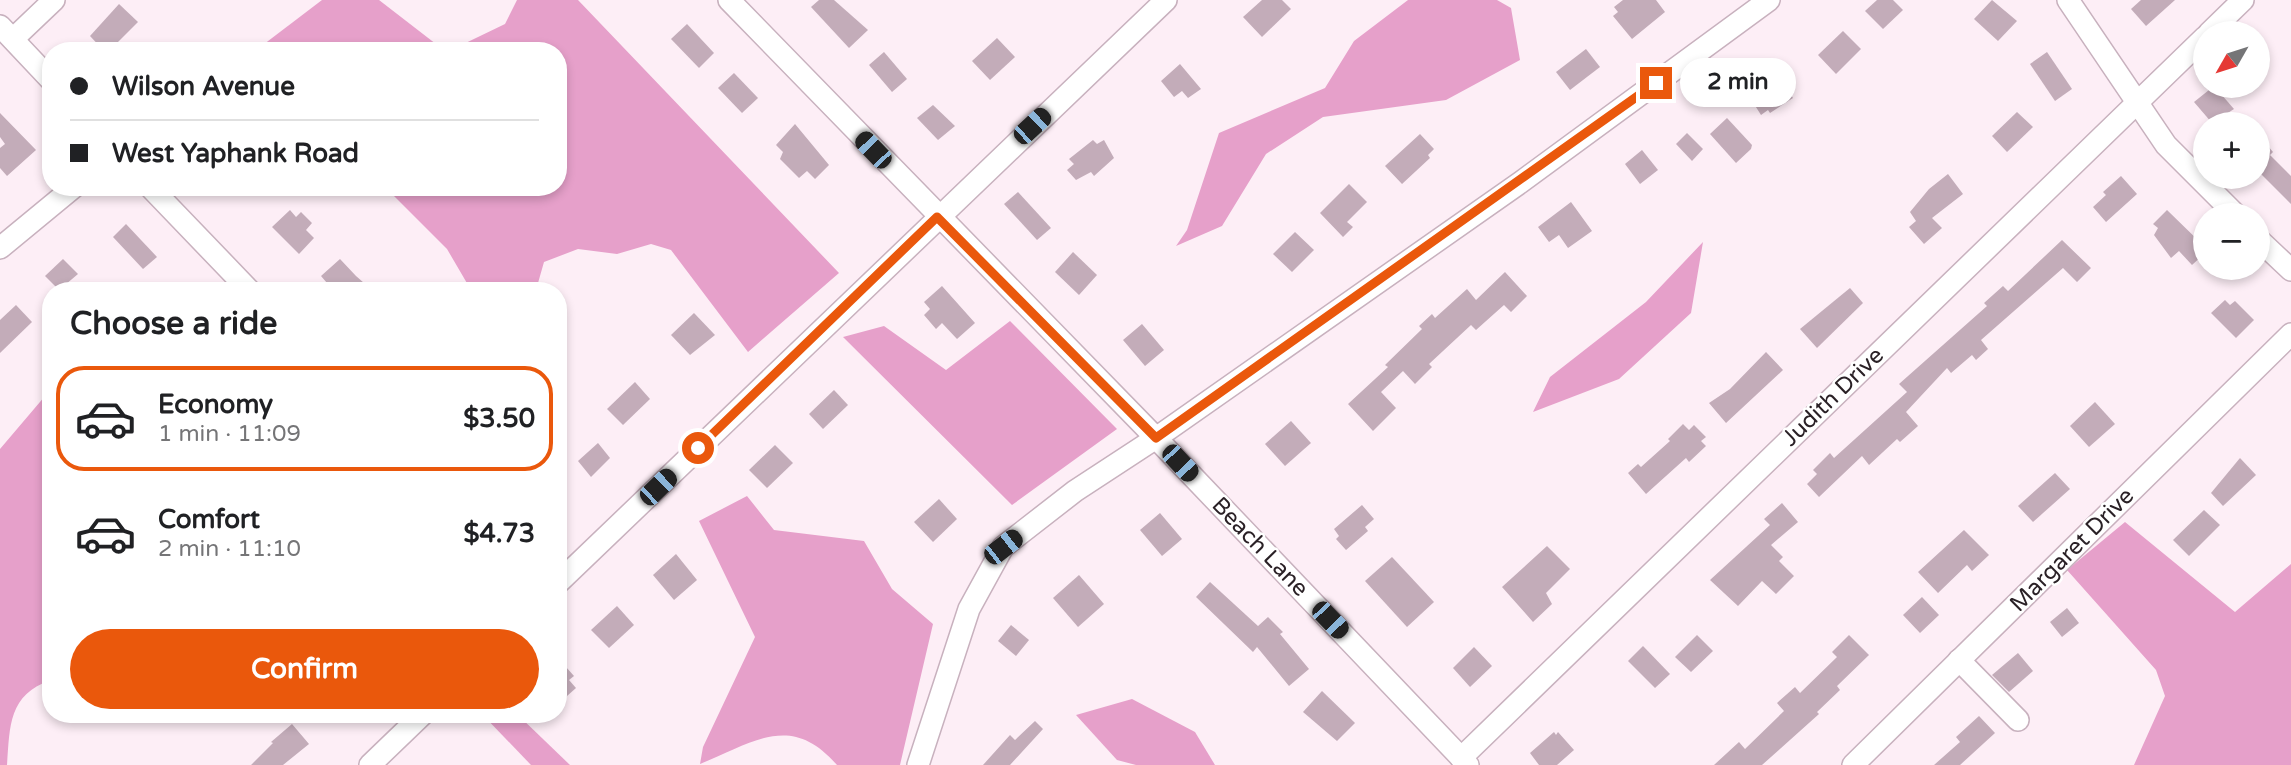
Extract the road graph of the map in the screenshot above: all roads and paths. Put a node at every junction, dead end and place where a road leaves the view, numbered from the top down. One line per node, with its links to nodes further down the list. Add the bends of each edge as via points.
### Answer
1 (54, 0): 8 (street)
2 (729, 0): 15 (street, Beach Lane)
3 (1166, 0): 15 (street)
4 (1769, 0): 21 (street, via 1521,182)
5 (2068, 0): 11 (street)
6 (2243, 0): 7 (street, Judith Drive)
7 (2221, 21)
8 (6, 33): 10 (street)
9 (2193, 49): 11 (street, Judith Drive)
10 (42, 71)
11 (2138, 102): 14 (street, via 2166,145); 26 (street, Judith Drive)
12 (63, 196): 16 (street)
13 (159, 196): 19 (street)
14 (2224, 203)
15 (937, 217): 21 (street, Beach Lane); 22 (street)
16 (0, 248)
17 (2270, 250): 18 (street)
18 (2291, 270)
19 (241, 282)
20 (2291, 334): 23 (street, Margaret Drive)
21 (1156, 438): 26 (street, Beach Lane); 28 (street, via 1075,491 1003,547 969,609)
22 (567, 574)
23 (1959, 660): 24 (street); 29 (street, Margaret Drive)
24 (2018, 720)
25 (414, 723): 27 (street)
26 (1464, 762)
27 (370, 765)
28 (918, 765)
29 (1853, 765)

